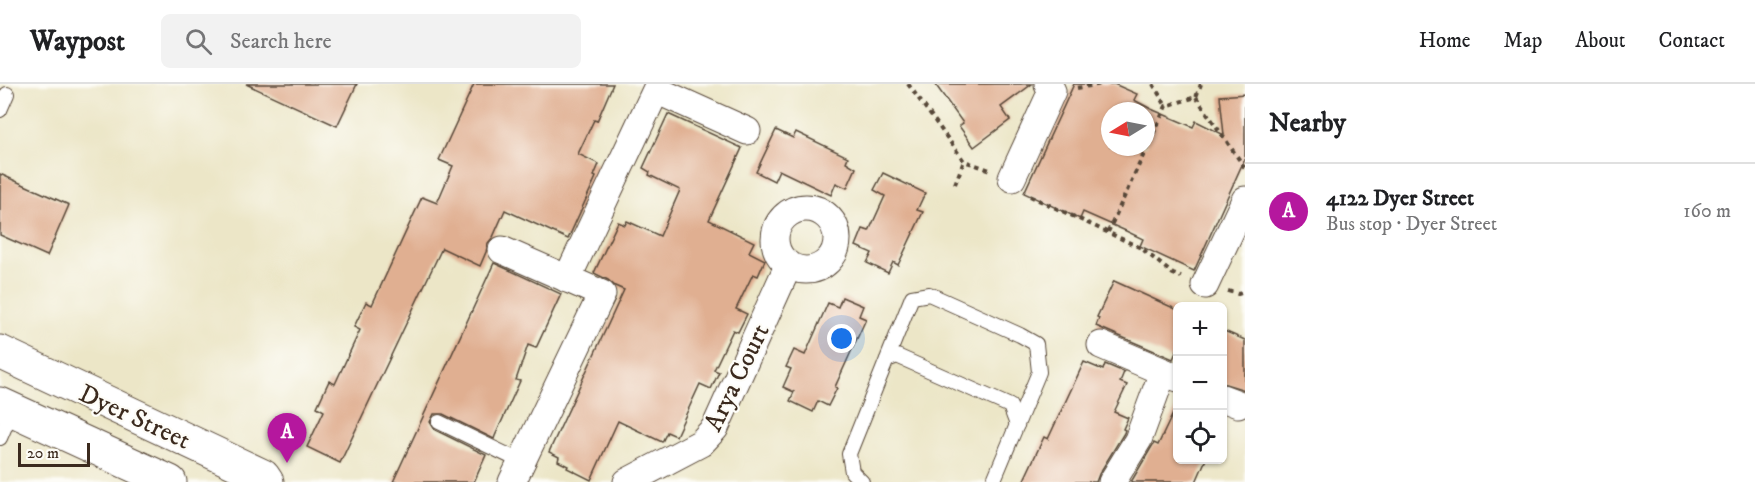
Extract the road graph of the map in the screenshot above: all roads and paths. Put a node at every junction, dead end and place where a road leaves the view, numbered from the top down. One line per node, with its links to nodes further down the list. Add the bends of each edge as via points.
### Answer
1 (908, 84): 10 (path)
2 (1048, 84): 12 (street, via 1052,91)
3 (1153, 84): 7 (path)
4 (1201, 84): 6 (path)
5 (7, 94): 8 (lane)
6 (1196, 97): 7 (path); 11 (path)
7 (1166, 106): 15 (path)
8 (0, 110)
9 (747, 132): 18 (street, via 656,90)
10 (964, 161): 12 (path); 13 (path)
11 (1245, 168)
12 (1012, 178): 15 (path, via 1023,193)
13 (955, 184)
14 (1245, 200): 19 (street)
15 (1108, 232): 19 (path, via 1141,248 1173,274)
16 (502, 250): 18 (street)
17 (789, 266): 32 (street, Arya Court, via 715,428 701,443)
18 (567, 279): 29 (street, via 602,294)
19 (1205, 285): 20 (path, via 1238,294)
20 (1245, 292)
21 (1101, 345): 24 (street)
22 (0, 352): 30 (main road, Dyer Street)
23 (887, 360): 27 (lane, via 897,356 1011,406); 27 (lane, via 912,297 929,294 1020,335 1036,344 1039,372); 33 (lane, via 849,454 852,472)
24 (1170, 375): 35 (street)
25 (4, 417): 28 (main road, Dyer Street)
26 (439, 422): 29 (lane)
27 (1017, 425): 34 (lane)
28 (88, 445): 30 (main road, via 125,435 214,475); 31 (main road, Dyer Street)
29 (517, 472)
30 (256, 475)
31 (170, 482)
32 (627, 482)
33 (862, 482)
34 (993, 482)
35 (1112, 482)

